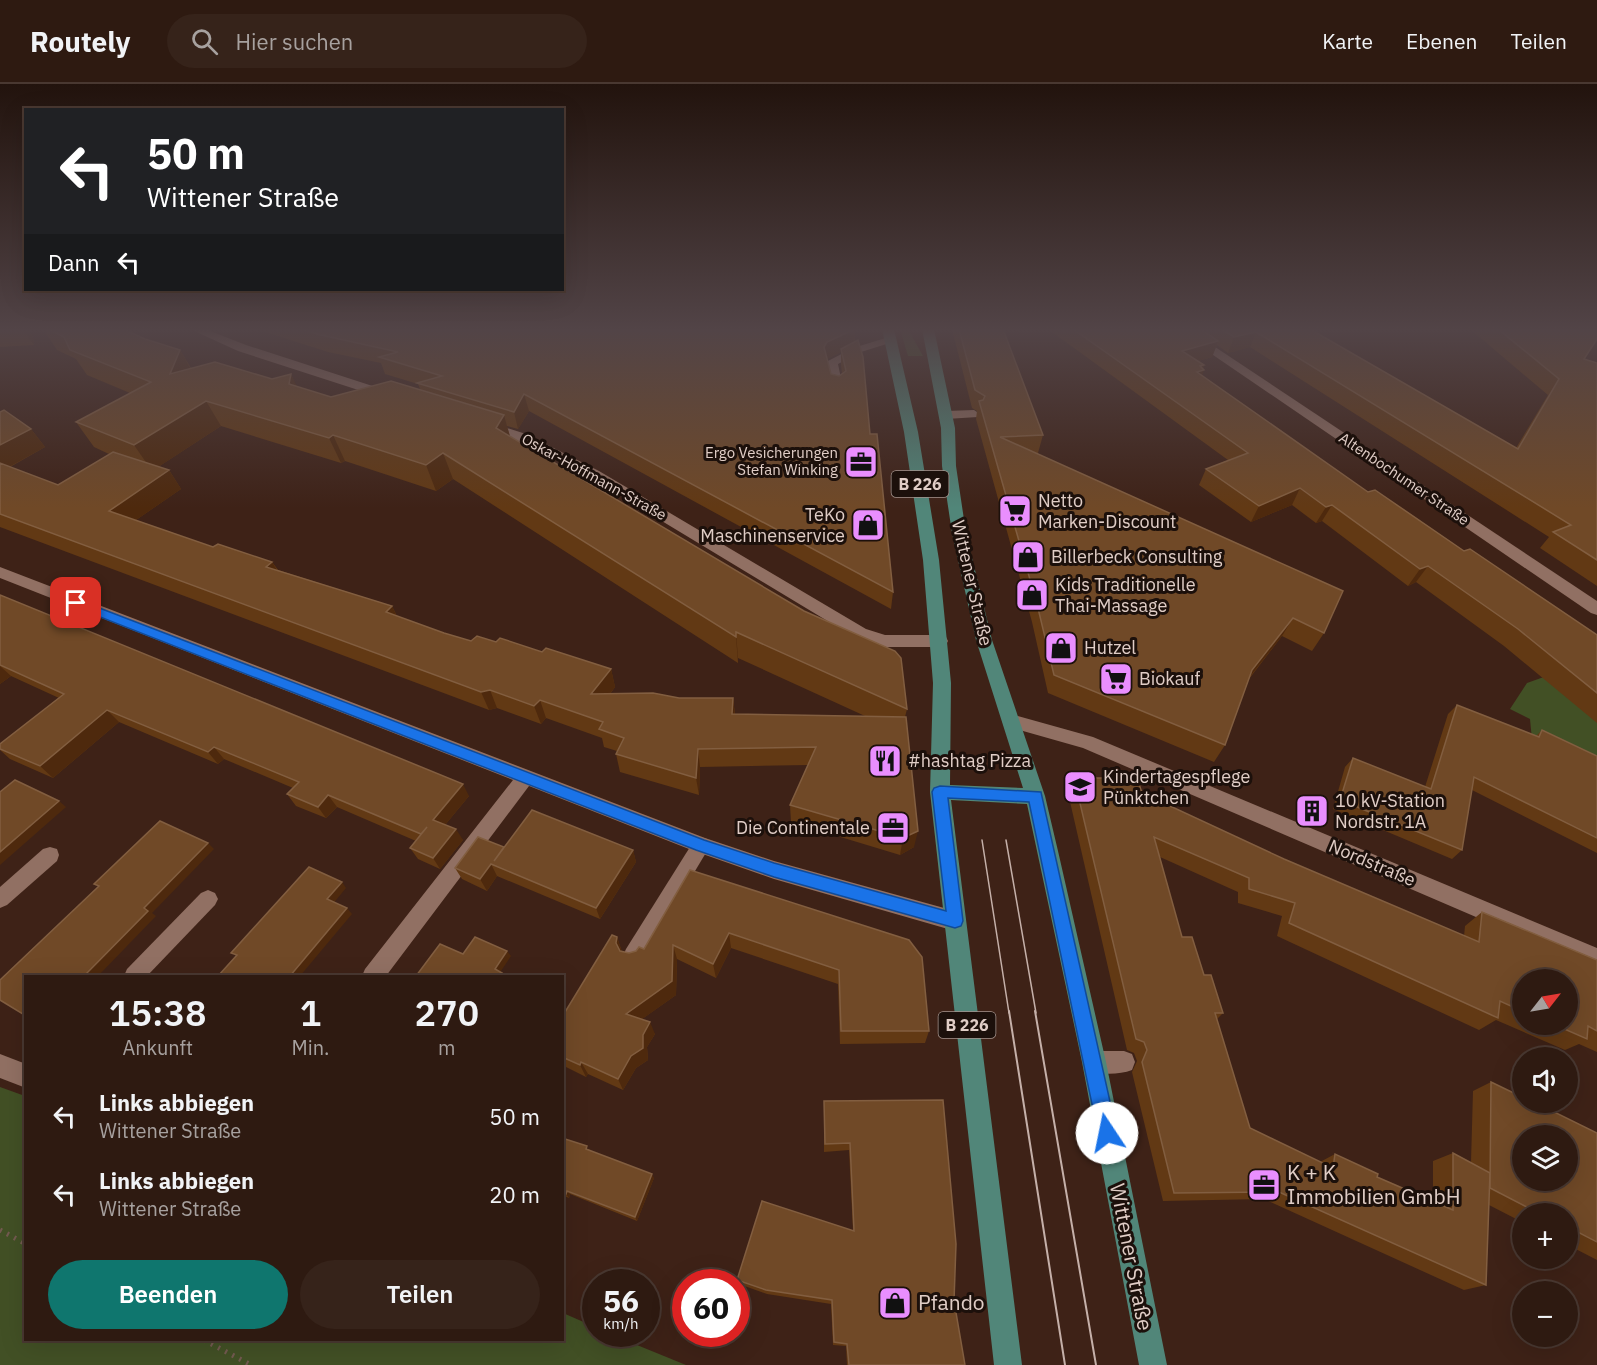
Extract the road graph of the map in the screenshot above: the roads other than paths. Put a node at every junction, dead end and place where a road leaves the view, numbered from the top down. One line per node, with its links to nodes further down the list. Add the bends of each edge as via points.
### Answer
1 (367, 389): 5 (street)
2 (901, 389): 11 (main road, Wittener Straße / B 226, via 921,489)
3 (941, 389): 7 (main road, Wittener Straße / B 226)
4 (1270, 389): 10 (street, Altenbochumer Straße)
5 (401, 400)
6 (974, 414): 7 (lane)
7 (946, 415): 12 (main road, Wittener Straße / B 226, via 959,533 984,640)
8 (477, 423): 11 (street, Oskar-Hoffmann-Straße, via 521,437 594,474 860,633 885,641)
9 (0, 572): 13 (street)
10 (1597, 609)
11 (940, 641): 14 (main road, Wittener Straße / B 226)
12 (1011, 721): 15 (main road, Wittener Straße / B 226); 22 (street, Nordstraße, via 1087,742)
13 (525, 778): 16 (street); 24 (street)
14 (940, 792): 15 (main road); 20 (main road, Wittener Straße / B 226)
15 (1035, 796): 25 (main road, Wittener Straße / B 226)
16 (701, 845): 20 (street, via 774,870); 21 (lane)
17 (50, 855): 18 (lane)
18 (0, 899)
19 (208, 899): 23 (lane)
20 (955, 921): 29 (main road, Wittener Straße / B 226)
21 (633, 956)
22 (1597, 958)
23 (135, 975)
24 (374, 975)
25 (1094, 1062): 26 (lane); 30 (main road, Wittener Straße / B 226)
26 (1124, 1062)
27 (0, 1066): 28 (street)
28 (24, 1075)
29 (1008, 1365)
30 (1153, 1365)

